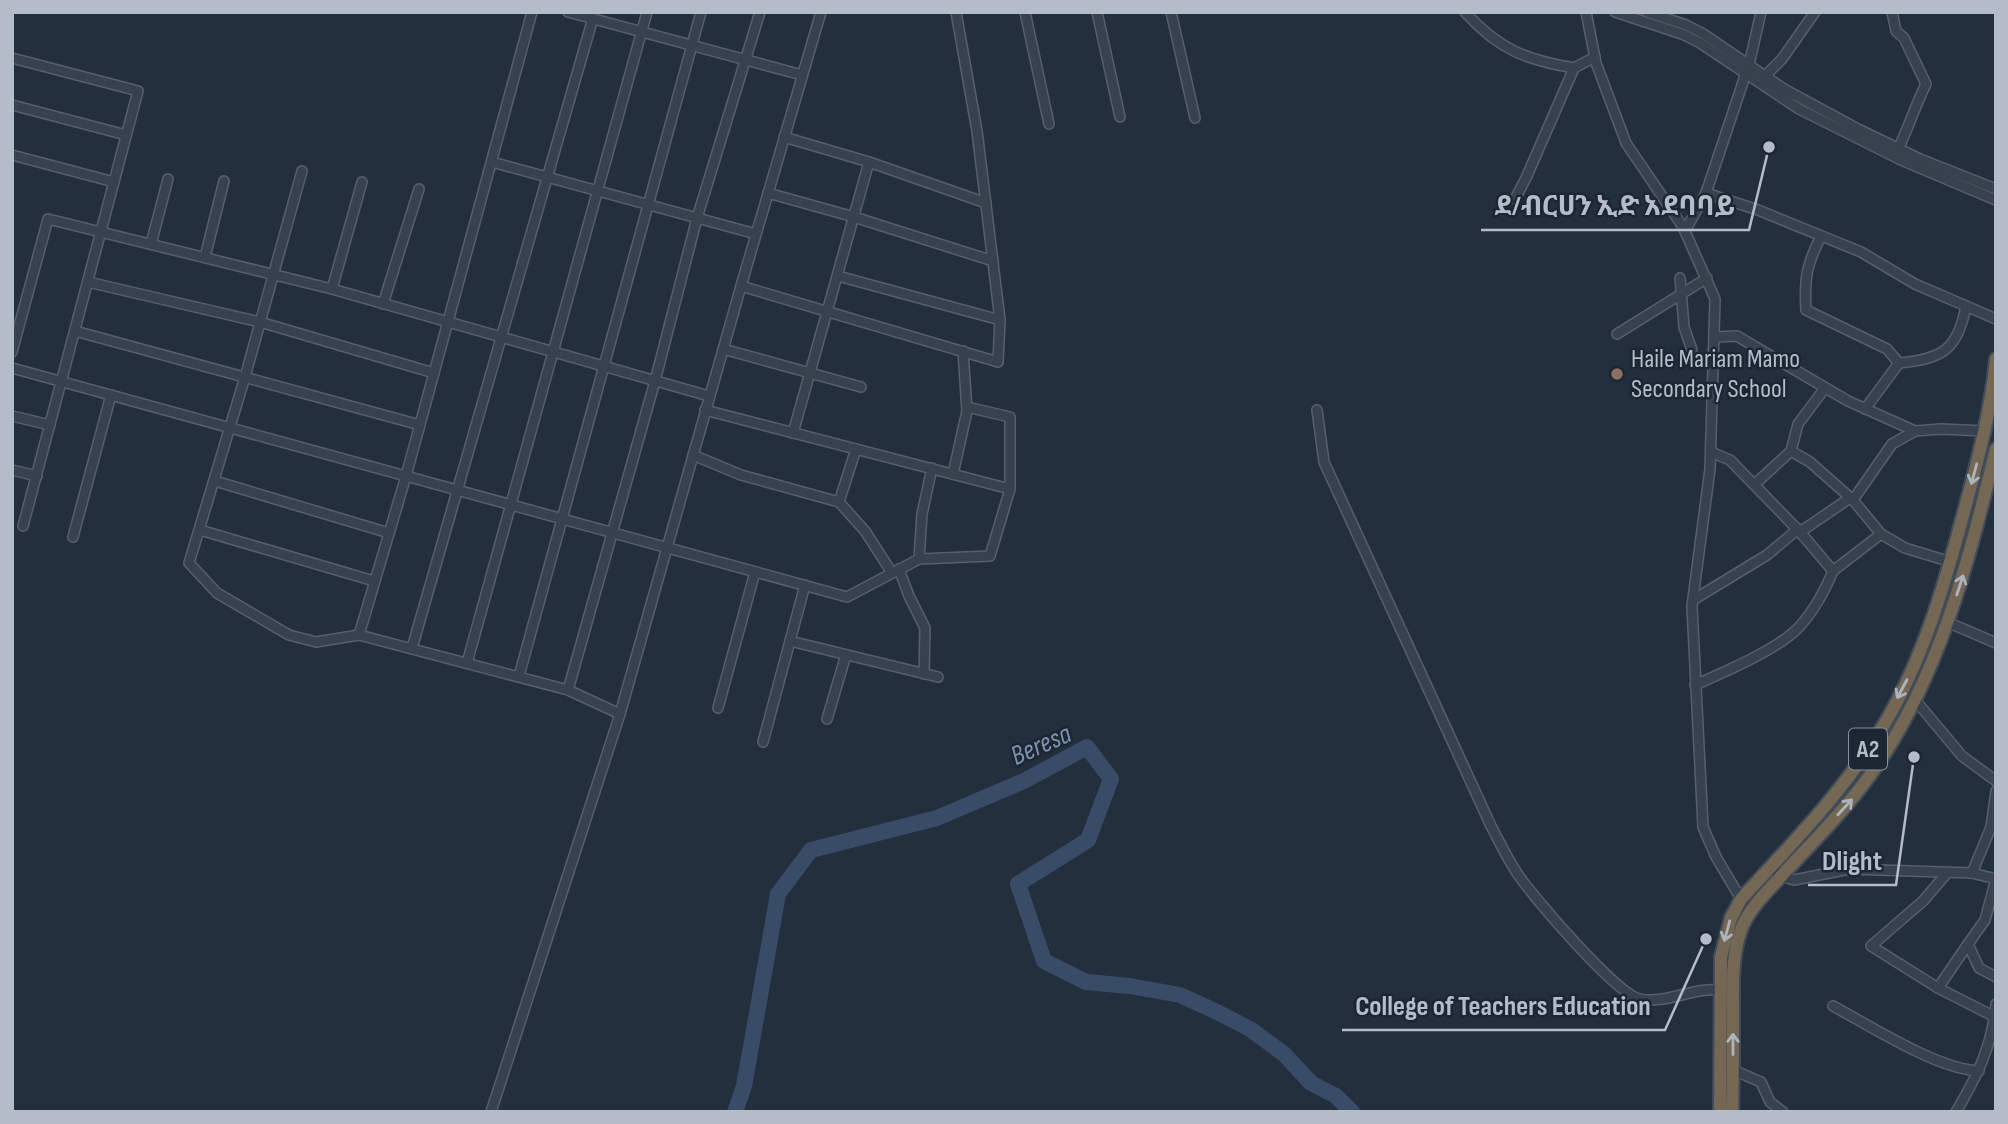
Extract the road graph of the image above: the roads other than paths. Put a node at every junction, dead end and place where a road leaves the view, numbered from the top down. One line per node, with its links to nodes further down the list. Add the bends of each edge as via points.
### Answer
1 (532, 12): 36 (street)
2 (568, 12): 18 (street)
3 (647, 12): 19 (street)
4 (701, 12): 20 (street)
5 (760, 12): 23 (street)
6 (821, 12): 26 (street)
7 (956, 12): 51 (street)
8 (1026, 12): 31 (street)
9 (1097, 12): 29 (street)
10 (1171, 12): 30 (street)
11 (1465, 12): 24 (street, via 1511,52)
12 (1586, 12): 21 (street)
13 (1615, 12): 25 (street, via 1682,34)
14 (1647, 12): 25 (street, via 1702,33)
15 (1761, 12): 25 (street)
16 (1815, 12): 27 (street)
17 (1892, 12): 34 (street, via 1895,31 1904,38 1926,84)
18 (593, 18): 19 (street); 39 (street)
19 (642, 31): 20 (street); 46 (street)
20 (692, 44): 23 (street); 52 (street)
21 (1595, 57): 24 (street); 55 (street, via 1626,143)
22 (12, 58): 32 (street, via 138,91)
23 (746, 59): 26 (street); 54 (street)
24 (1574, 68): 49 (street)
25 (1747, 69): 27 (street); 48 (street); 50 (street, via 1799,109 1900,160)
26 (802, 75): 33 (street)
27 (1765, 76): 34 (street)
28 (12, 105): 32 (street)
29 (1120, 117)
30 (1195, 118)
31 (1049, 124)
32 (126, 135): 42 (street)
33 (784, 137): 37 (street); 47 (street)
34 (1899, 149): 45 (street)
35 (12, 155): 42 (street)
36 (492, 162): 39 (street); 76 (street)
37 (869, 162): 51 (street); 53 (street)
38 (302, 171): 62 (street)
39 (547, 178): 46 (street); 80 (street)
40 (168, 179): 59 (street)
41 (224, 181): 60 (street)
42 (114, 182): 56 (street)
43 (362, 182): 68 (street)
44 (419, 189): 70 (street)
45 (1996, 189)
46 (597, 191): 52 (street); 85 (street)
47 (768, 193): 53 (street); 57 (street)
48 (1706, 193): 55 (street); 58 (street)
49 (1515, 199)
50 (1996, 200)
51 (986, 203): 61 (street)
52 (648, 205): 54 (street); 88 (street)
53 (854, 217): 61 (street); 63 (street)
54 (697, 218): 57 (street); 94 (street)
55 (1685, 231): 65 (street)
56 (101, 232): 59 (street); 66 (street); 84 (street, via 48,219)
57 (756, 234): 67 (street)
58 (1821, 236): 71 (street); 87 (street, via 1804,283 1806,310 1887,349)
59 (150, 244): 60 (street)
60 (205, 257): 62 (street)
61 (993, 261): 74 (street)
62 (273, 274): 68 (street); 75 (street)
63 (838, 276): 72 (street); 74 (street)
64 (1680, 278): 69 (street)
65 (1707, 278): 69 (street); 79 (street, via 1715,299)
66 (88, 282): 75 (street); 77 (street)
67 (741, 286): 72 (street); 81 (street)
68 (332, 289): 70 (street)
69 (1681, 295): 78 (street); 82 (street)
70 (383, 304): 76 (street)
71 (1966, 306): 73 (street); 87 (street, via 1962,330 1941,353 1931,359)
72 (829, 311): 83 (street); 91 (street)
73 (1996, 319)
74 (1000, 320): 83 (street, via 998,362)
75 (260, 322): 90 (street); 92 (street)
76 (448, 323): 80 (street); 90 (street)
77 (75, 331): 92 (street); 93 (street)
78 (1617, 334)
79 (1715, 337): 96 (street, via 1737,336); 113 (street)
80 (501, 338): 85 (street); 123 (street)
81 (723, 349): 91 (street); 98 (street)
82 (1692, 350)
83 (963, 351): 99 (street)
84 (12, 352)
85 (553, 352): 88 (street); 126 (street)
86 (1996, 359): 108 (highway, A2)
87 (1899, 363): 100 (street)
88 (605, 367): 94 (street); 127 (street)
89 (12, 368): 93 (street)
90 (434, 373): 105 (street)
91 (810, 373): 95 (street); 109 (street)
92 (245, 377): 105 (street); 106 (street)
93 (61, 381): 97 (street); 104 (street)
94 (654, 381): 98 (street); 132 (street)
95 (861, 387)
96 (1825, 388): 100 (street); 112 (street, via 1798,424)
97 (111, 395): 106 (street); 134 (street)
98 (709, 396): 101 (street)
99 (967, 407): 117 (street); 122 (street, via 1010,417)
100 (1866, 409): 107 (street)
101 (705, 410): 109 (street); 114 (street)
102 (1317, 410): 171 (street, via 1324,462 1491,826 1518,874 1615,984 1637,999 1670,999)
103 (12, 416): 104 (street)
104 (50, 425): 118 (street)
105 (420, 425): 119 (street)
106 (230, 427): 119 (street); 120 (street)
107 (1915, 431): 108 (street); 124 (street, via 1892,444)
108 (1985, 431): 137 (highway, A2, one-way to 137)
109 (793, 433): 110 (street)
110 (856, 449): 115 (street); 125 (street)
111 (1996, 449): 144 (highway, A2, one-way to 111)
112 (1791, 451): 121 (street); 124 (street, via 1810,461)
113 (1711, 452): 121 (street, via 1730,460); 143 (street)
114 (693, 455): 125 (street, via 741,475); 135 (street)
115 (932, 468): 117 (street); 136 (street)
116 (12, 470): 118 (street)
117 (953, 474): 122 (street)
118 (37, 476): 128 (street)
119 (406, 476): 123 (street); 131 (street)
120 (215, 481): 129 (street); 131 (street)
121 (1755, 484): 130 (street)
122 (1010, 489): 136 (street, via 990,556)
123 (456, 490): 126 (street); 148 (street)
124 (1851, 499): 130 (street); 133 (street)
125 (839, 502): 138 (street)
126 (510, 505): 127 (street); 150 (street)
127 (564, 520): 132 (street); 152 (street)
128 (23, 526)
129 (200, 530): 141 (street); 145 (street, via 189,563 217,593 289,635 316,642)
130 (1799, 530): 139 (street); 143 (street)
131 (389, 533): 141 (street)
132 (611, 533): 135 (street); 155 (street)
133 (1881, 534): 137 (street, via 1905,548); 139 (street)
134 (73, 537)
135 (666, 548): 140 (street); 158 (street)
136 (919, 559): 138 (street)
137 (1951, 562): 163 (highway, A2, one-way to 163, via 1911,673 1878,735 1840,790)
138 (895, 571): 142 (street, via 847,597); 151 (street, via 925,628)
139 (1833, 571): 154 (street, via 1798,628 1736,667)
140 (755, 572): 142 (street); 157 (street)
141 (374, 582): 145 (street)
142 (805, 586): 146 (street)
143 (1693, 600): 154 (street)
144 (1947, 622): 147 (street); 156 (highway, A2)
145 (359, 635): 148 (street)
146 (790, 641): 149 (street); 160 (street)
147 (1996, 643)
148 (412, 648): 150 (street)
149 (846, 655): 151 (street); 159 (street)
150 (467, 663): 152 (street)
151 (924, 674): 153 (street)
152 (519, 676): 155 (street)
153 (938, 677)
154 (1695, 685): 167 (street, via 1703,827)
155 (568, 690): 158 (street)
156 (1916, 702): 161 (street, via 1962,756); 166 (highway, A2, one-way to 156, via 1855,796)
157 (718, 708)
158 (620, 714): 178 (street)
159 (827, 719)
160 (763, 742)
161 (1996, 781)
162 (1996, 791): 165 (street, via 1992,827)
163 (1770, 867): 166 (street); 167 (highway, A2)
164 (1947, 873): 165 (street); 166 (street, via 1849,869 1794,880); 170 (street, via 1923,901 1871,946)
165 (1972, 873): 168 (street, via 1996,879 1984,920)
166 (1781, 876): 172 (highway, A2, via 1742,926)
167 (1741, 899): 171 (highway, A2, one-way to 171, via 1725,937)
168 (1968, 944): 169 (street, via 1979,968); 170 (street)
169 (1996, 977)
170 (1938, 988): 175 (street)
171 (1720, 990): 172 (street); 179 (highway, A2)
172 (1733, 996): 176 (highway, A2, one-way to 172)
173 (1996, 1004): 175 (street)
174 (1833, 1006): 177 (street, via 1941,1063)
175 (1994, 1017): 177 (street)
176 (1732, 1070): 180 (highway, A2); 181 (street, via 1761,1082 1770,1102)
177 (1979, 1071): 182 (street)
178 (491, 1112)
179 (1720, 1112)
180 (1732, 1112)
181 (1783, 1112)
182 (1956, 1112)

